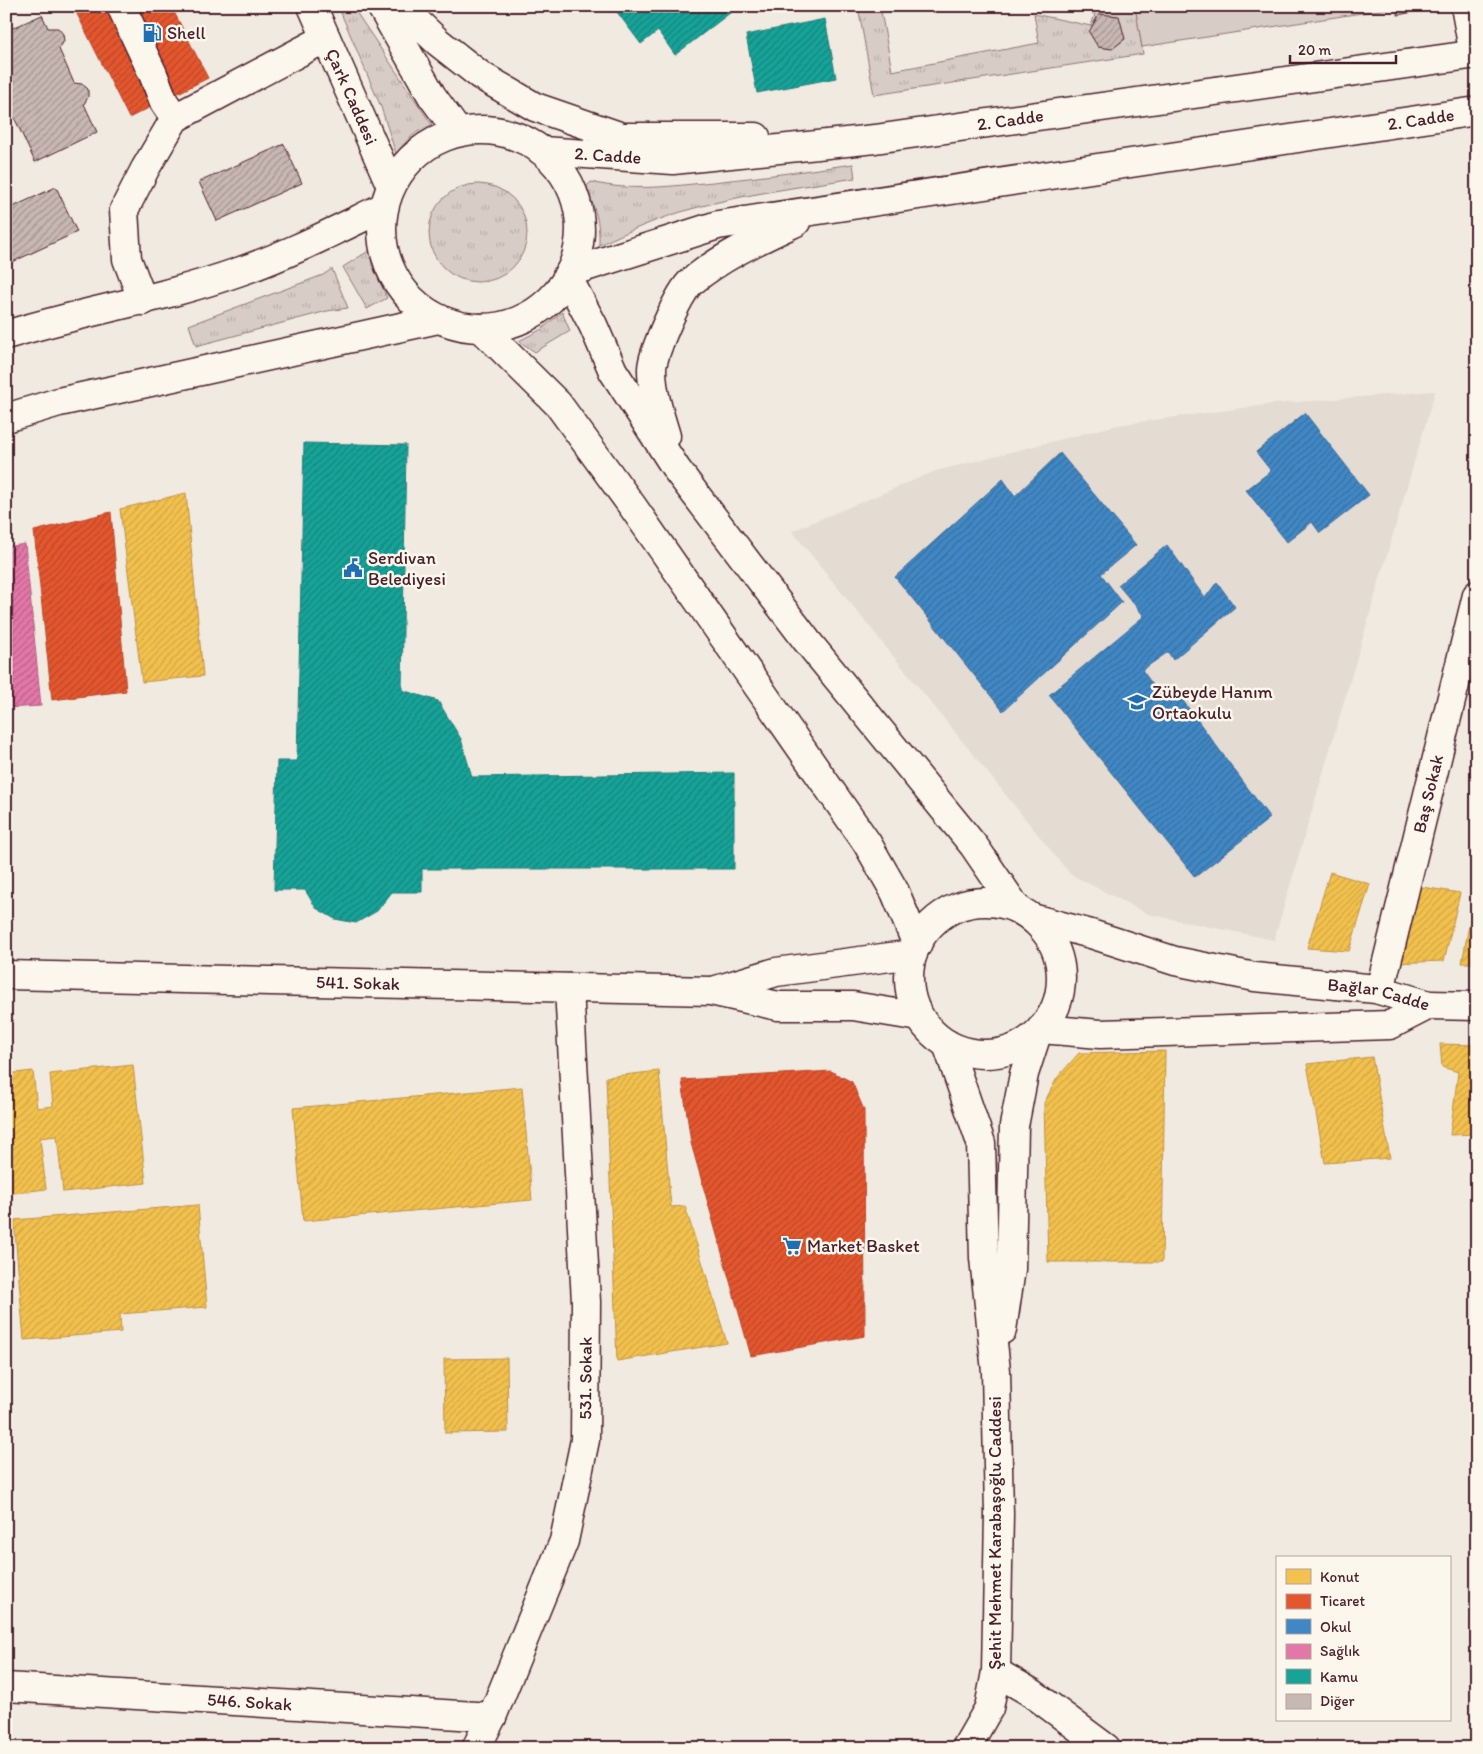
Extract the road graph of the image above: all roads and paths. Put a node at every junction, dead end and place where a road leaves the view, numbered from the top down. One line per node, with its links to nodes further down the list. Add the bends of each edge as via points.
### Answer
1 (122, 6): 9 (main road, via 164,102)
2 (312, 6): 6 (main road, Çark Caddesi)
3 (381, 6): 10 (main road, via 432,96)
4 (400, 6): 11 (main road, via 480,75 535,107 622,137)
5 (1465, 6): 7 (main road)
6 (326, 38): 9 (main road); 13 (main road, Çark Caddesi)
7 (1475, 55): 11 (main road, 2. Cadde)
8 (1477, 111): 14 (main road, 2. Cadde)
9 (175, 118): 16 (main road, via 124,210 127,259)
10 (458, 132): 12 (main road, via 480,129 502,132 523,139); 13 (main road, via 419,151 403,167)
11 (875, 139): 12 (main road, 2. Cadde, via 673,160)
12 (542, 151): 15 (main road, via 558,166 577,207 580,228 578,250)
13 (387, 197): 16 (main road, via 320,238 238,272); 17 (main road, via 381,229 384,252 392,272 419,307)
14 (820, 210): 15 (main road, 2. Cadde, via 718,225); 21 (main road, via 736,251 689,284 670,315 652,366 654,399)
15 (569, 274): 18 (main road, via 543,307 503,326); 21 (main road, via 613,371)
16 (143, 301): 19 (main road)
17 (438, 319): 18 (main road, via 459,326); 20 (main road, via 59,402)
18 (481, 328): 24 (main road, via 558,404 633,507 867,843 895,892)
19 (6, 335)
20 (6, 418)
21 (677, 470): 23 (main road, via 807,642 974,846)
22 (1477, 595): 27 (main road, Baş Sokak)
23 (1024, 914): 24 (main road, via 997,902 956,907 937,918 922,934); 27 (main road, Bağlar Cadde, via 1175,961 1255,977); 32 (main road, via 1045,932 1060,966 1056,1002)
24 (915, 949): 28 (main road, via 776,972); 31 (main road, via 909,975 911,996)
25 (6, 975): 26 (main road, 541. Sokak)
26 (569, 988): 28 (main road, 541. Sokak); 37 (main road, 531. Sokak, via 586,1302 585,1440 564,1541)
27 (1380, 990): 29 (main road, Bağlar Cadde)
28 (711, 991): 31 (main road, via 778,1006 852,1006)
29 (1429, 1005): 30 (main road); 32 (main road, Bağlar Cadde, via 1390,1025 1100,1034)
30 (1477, 1006)
31 (920, 1017): 33 (main road, via 931,1033)
32 (1039, 1031): 33 (main road, via 1016,1047 993,1054 969,1052); 34 (main road, Şehit Mehmet Karabaşoğlu Caddesi, via 1024,1074 1014,1126 1011,1269)
33 (946, 1044): 34 (main road, Şehit Mehmet Karabaşoğlu Caddesi, via 981,1142 984,1258)
34 (996, 1371): 35 (main road, Şehit Mehmet Karabaşoğlu Caddesi, via 999,1514)
35 (996, 1672): 39 (main road, Şehit Mehmet Karabaşoğlu Caddesi, via 989,1708); 40 (main road, via 1032,1693)
36 (6, 1686): 37 (main road, 546. Sokak)
37 (492, 1717): 38 (main road, 531. Sokak)
38 (476, 1748)
39 (966, 1748)
40 (1106, 1748)

